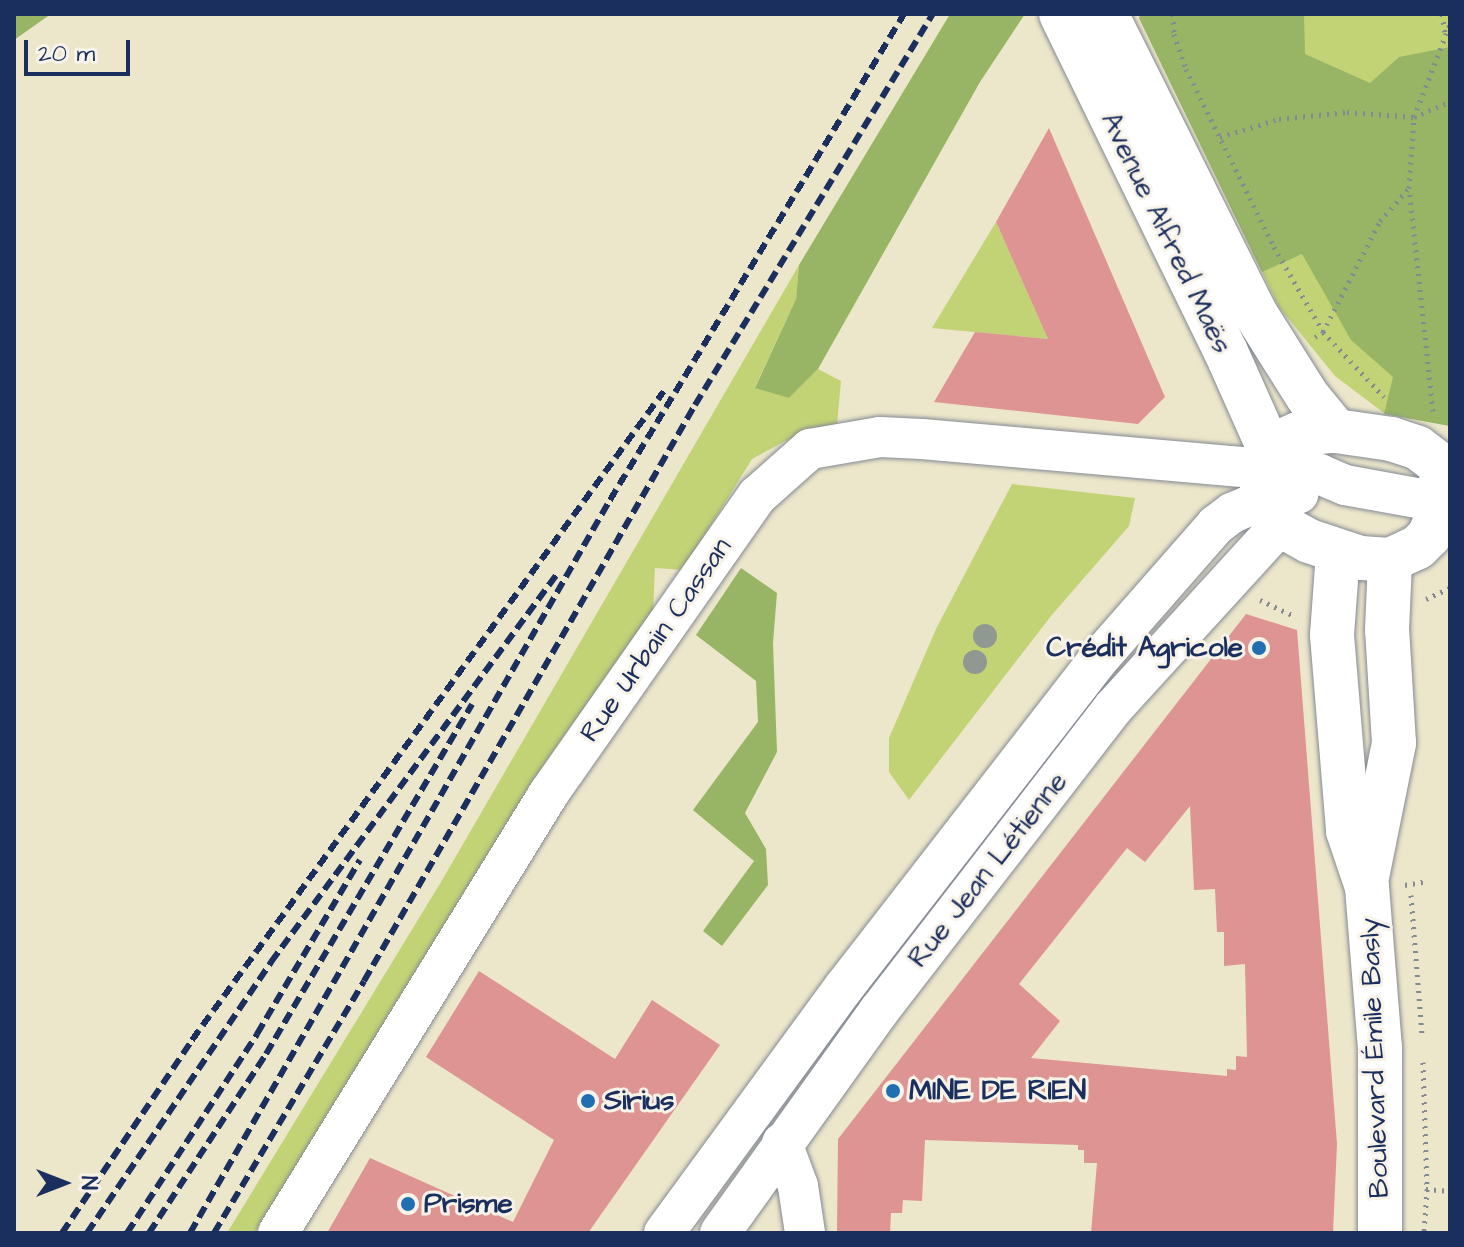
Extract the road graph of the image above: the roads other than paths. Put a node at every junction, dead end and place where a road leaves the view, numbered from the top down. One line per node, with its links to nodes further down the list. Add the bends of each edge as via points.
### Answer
1 (1061, 14): 4 (main road, Avenue Alfred Maës, via 1226,352)
2 (1111, 17): 3 (main road, Avenue Alfred Maës, via 1268,335)
3 (1336, 431): 4 (main road, via 1286,437 1277,443); 5 (main road, via 1391,439 1430,455)
4 (1269, 487): 5 (street, Rue Urbain Cassan, via 1319,474 1345,485); 6 (main road); 9 (street, Rue Jean Létienne, via 1232,577 1114,707); 10 (street, Rue Urbain Cassan, via 922,439 880,437 810,449 757,496 549,793); 11 (street, via 1216,525 1096,662 845,986)
5 (1444, 505): 7 (main road, via 1405,555)
6 (1338, 553): 7 (main road); 8 (main road, Boulevard Émile Basly, via 1332,635 1348,831)
7 (1390, 560): 8 (main road, Boulevard Émile Basly, via 1387,630 1394,743)
8 (1366, 882): 14 (main road, Boulevard Émile Basly, via 1380,1047)
9 (782, 1143): 12 (street, Rue Jean Létienne); 13 (street, via 798,1186)
10 (278, 1233)
11 (664, 1233)
12 (720, 1233)
13 (805, 1233)
14 (1380, 1233)

